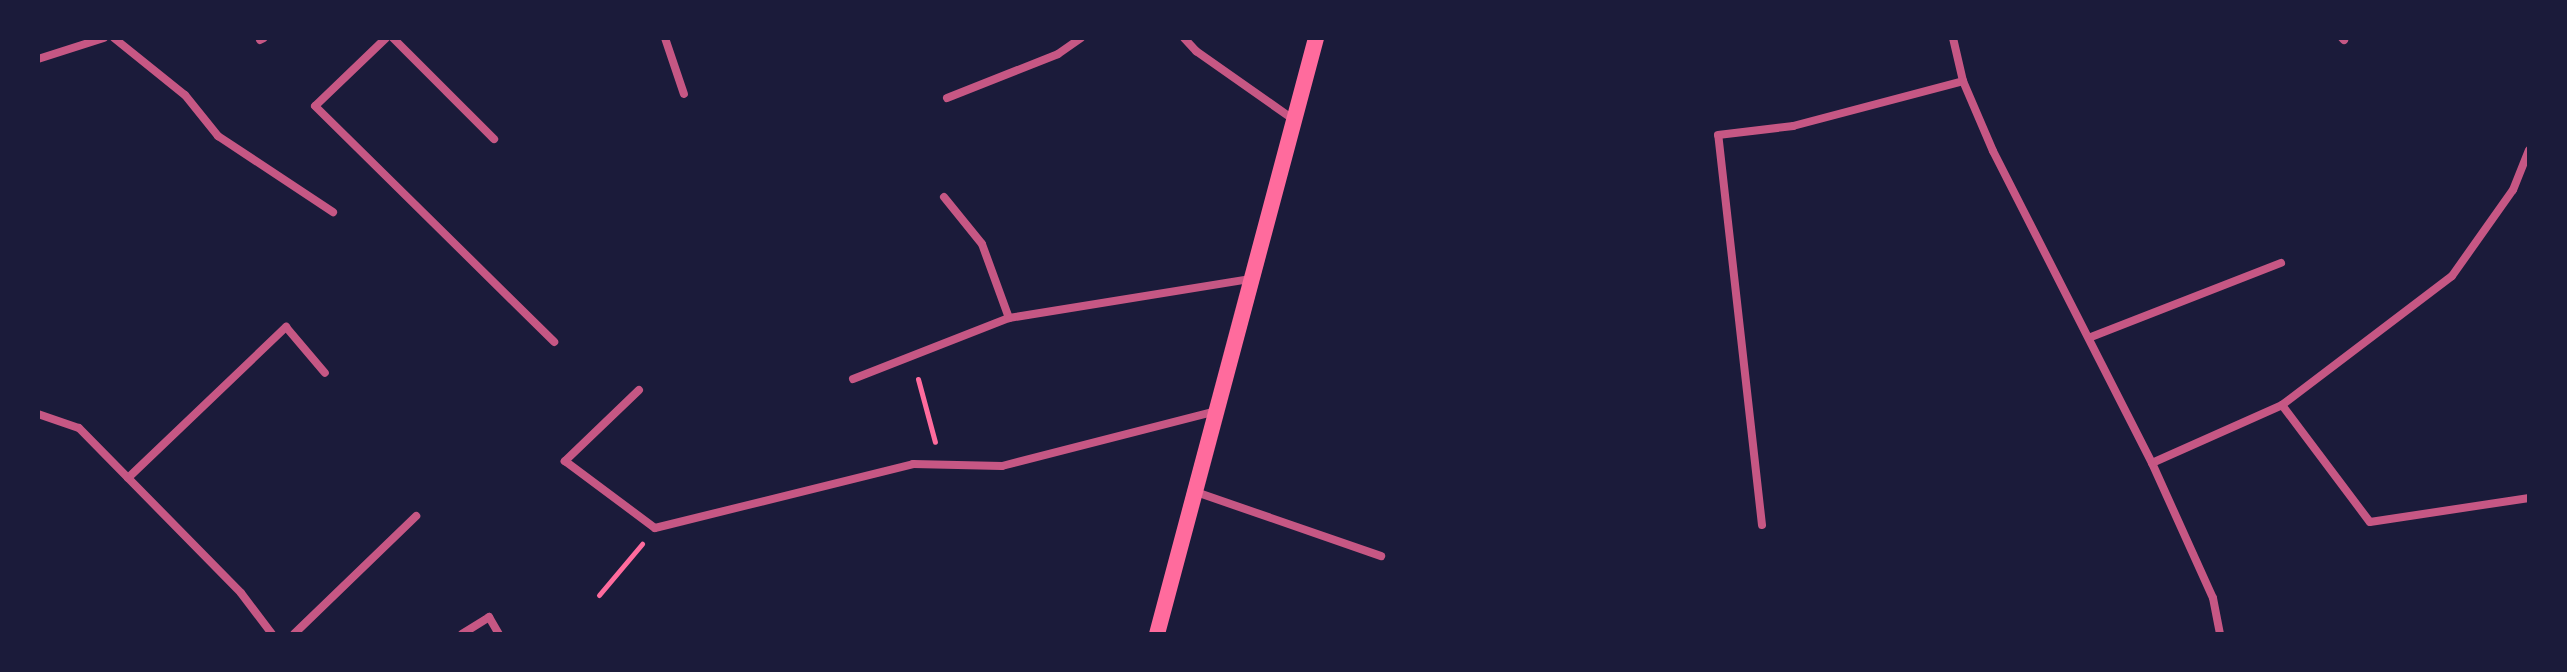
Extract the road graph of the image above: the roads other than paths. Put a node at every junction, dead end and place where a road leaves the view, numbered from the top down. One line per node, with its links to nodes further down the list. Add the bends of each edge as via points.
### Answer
1 (104, 38): 10 (street)
2 (114, 38): 18 (street, via 185,95 218,136)
3 (386, 38): 23 (street, via 315,106)
4 (393, 38): 15 (street)
5 (665, 38): 12 (street)
6 (1081, 38): 13 (street, via 1058,54)
7 (1184, 38): 14 (street)
8 (1316, 38): 14 (main road)
9 (1953, 38): 11 (street)
10 (38, 59)
11 (1963, 81): 22 (street, via 1993,151); 35 (street, via 1793,126 1718,135)
12 (684, 94)
13 (947, 98)
14 (1294, 120): 20 (main road)
15 (494, 139)
16 (2529, 150): 27 (street, via 2513,190 2452,276)
17 (944, 197): 21 (street, via 982,244)
18 (333, 212)
19 (2281, 263): 22 (street)
20 (1252, 279): 21 (street); 28 (main road)
21 (1009, 318): 25 (street)
22 (2091, 337): 30 (street)
23 (554, 342)
24 (325, 373): 31 (street, via 286,327)
25 (853, 379)
26 (639, 390): 28 (street, via 565,461 655,528 913,464 1002,466)
27 (2282, 405): 30 (street); 33 (street, via 2370,522)
28 (1217, 411): 32 (main road)
29 (38, 414): 31 (street, via 79,428)
30 (2152, 463): 42 (street, via 2213,598)
31 (128, 478): 37 (street, via 241,593)
32 (1195, 492): 36 (street); 41 (main road)
33 (2528, 495)
34 (416, 516): 38 (street)
35 (1762, 525)
36 (1381, 556)
37 (272, 634)
38 (294, 634)
39 (462, 634): 40 (street, via 489,617)
40 (499, 634)
41 (1157, 634)
42 (2220, 634)

